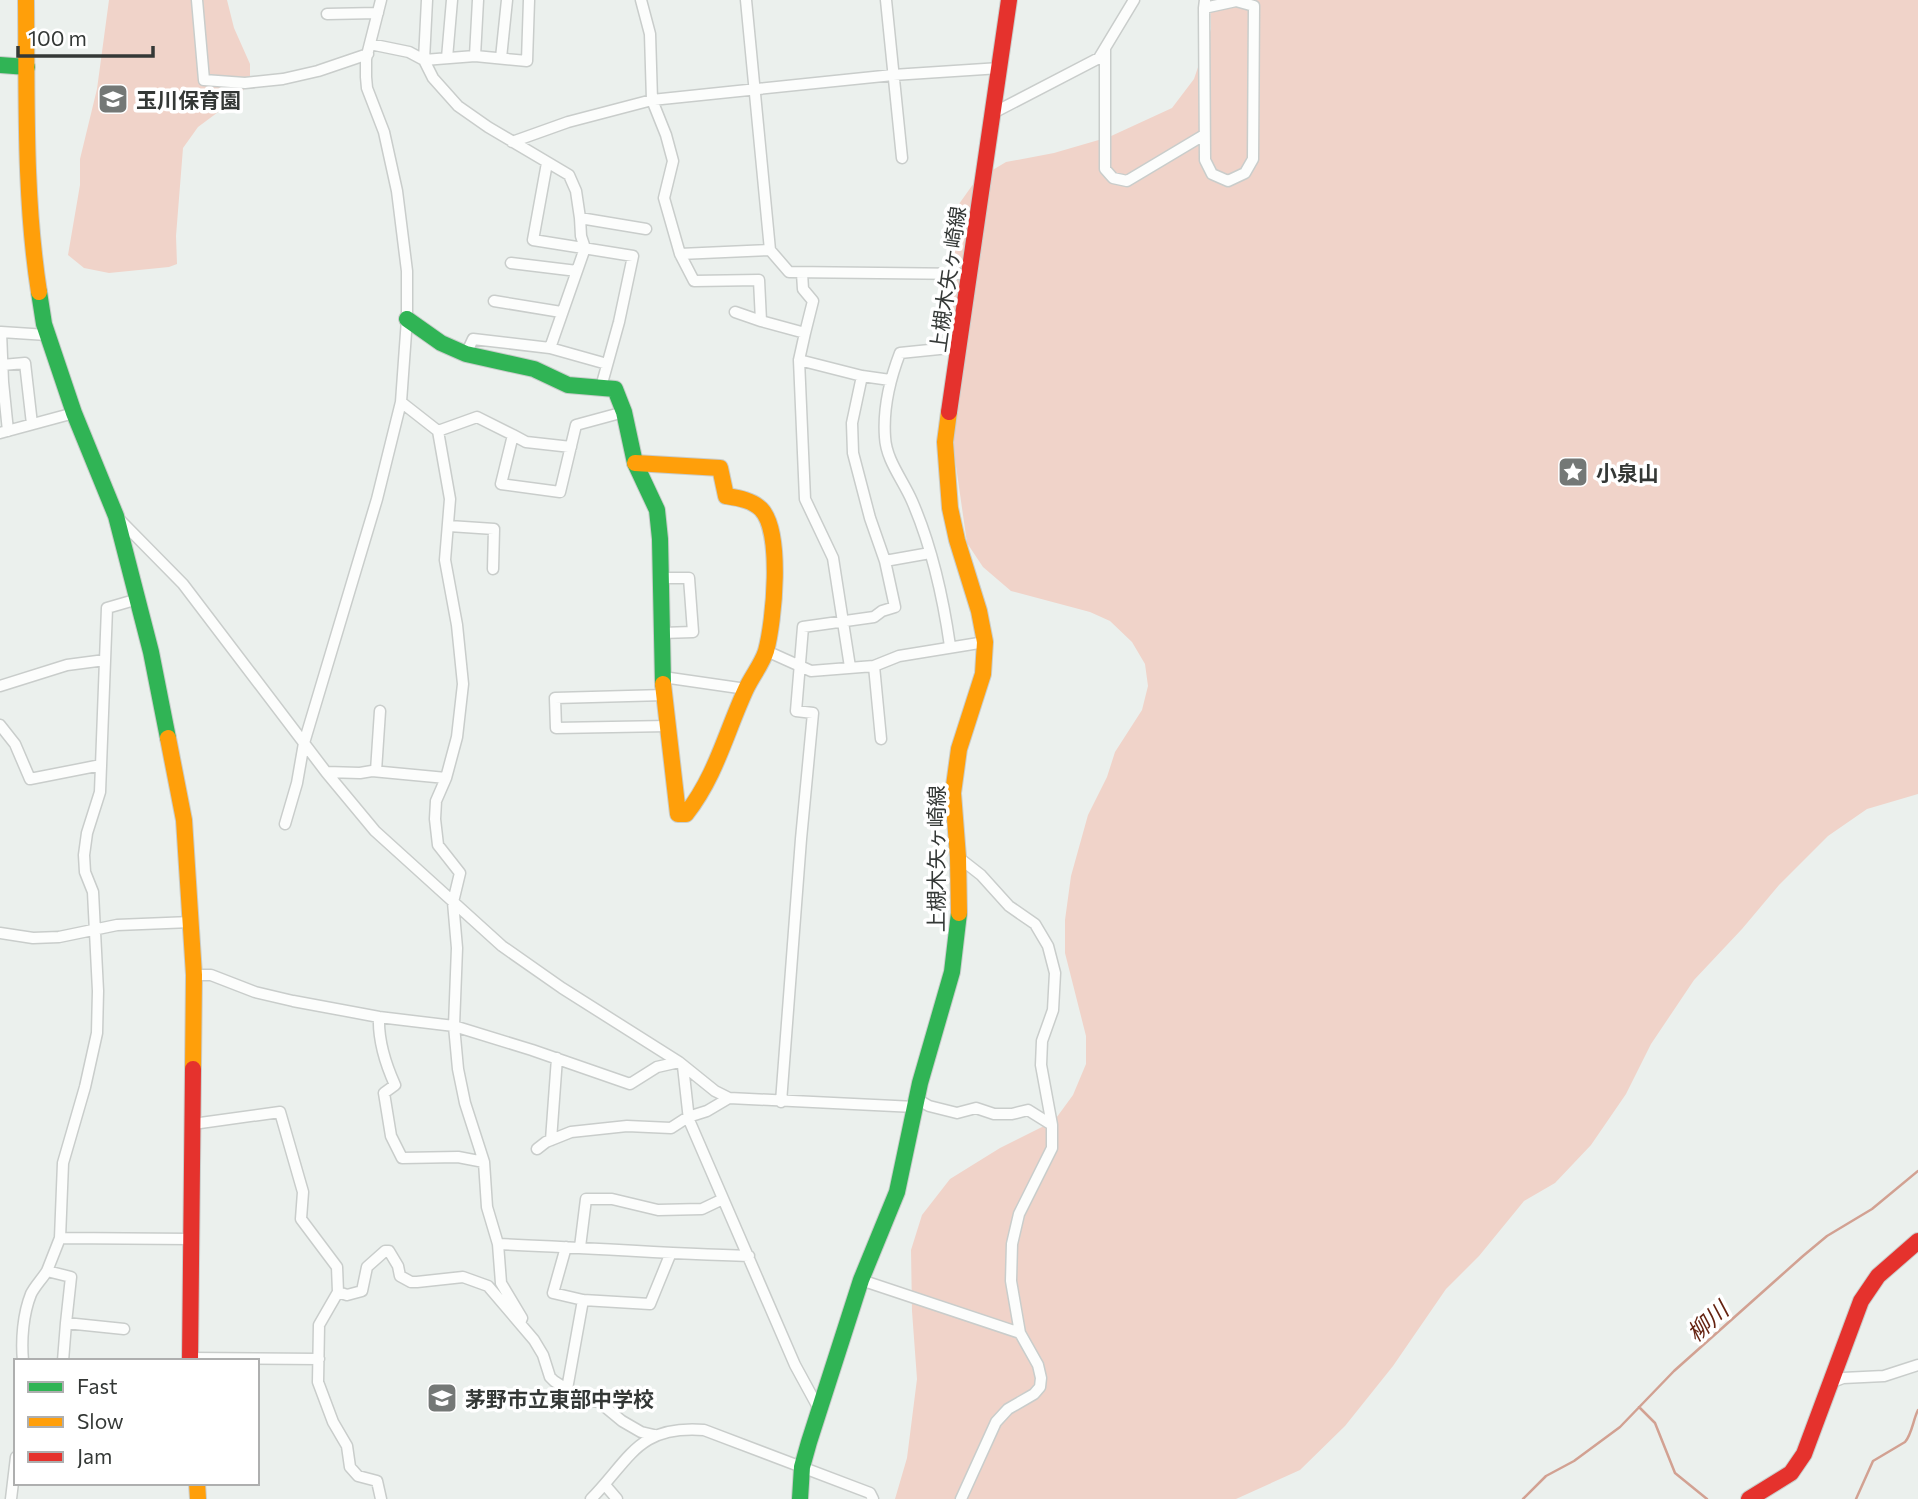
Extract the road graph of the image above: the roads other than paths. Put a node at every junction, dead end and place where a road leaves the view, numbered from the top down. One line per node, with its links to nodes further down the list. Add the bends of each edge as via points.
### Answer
1 (26, 0): 23 (street)
2 (197, 0): 17 (street, via 204,80 245,83 283,79 318,71)
3 (381, 0): 15 (street)
4 (427, 0): 22 (street)
5 (452, 0): 20 (street)
6 (478, 0): 19 (street)
7 (508, 0): 21 (street)
8 (529, 0): 21 (street, via 527,61)
9 (641, 0): 28 (street, via 650,34)
10 (746, 0): 27 (street)
11 (886, 0): 26 (street)
12 (1009, 0): 25 (street, 上槻木矢ヶ崎線)
13 (1130, 3): 18 (street)
14 (1205, 4): 30 (street); 30 (street, via 1236,1 1254,6 1253,159 1245,173 1228,181 1212,174 1205,160)
15 (378, 13): 16 (street); 17 (street)
16 (327, 15)
17 (369, 49): 22 (street, via 409,52); 46 (street, via 367,88 384,132 401,220)
18 (1104, 49): 29 (street, via 1099,58); 30 (street, via 1105,169 1113,178 1127,181)
19 (475, 56): 20 (street); 21 (street)
20 (447, 58): 22 (street)
21 (501, 58)
22 (424, 60): 31 (street, via 458,106)
23 (27, 67): 24 (street); 50 (street, via 28,190)
24 (3, 68)
25 (1000, 68): 26 (street); 29 (street, 上槻木矢ヶ崎線)
26 (893, 75): 27 (street); 32 (street)
27 (755, 89): 28 (street); 37 (street)
28 (652, 100): 31 (street); 38 (street, via 673,161 664,198)
29 (993, 113): 42 (street, 上槻木矢ヶ崎線)
30 (1205, 135)
31 (512, 142): 33 (street)
32 (902, 158)
33 (547, 163): 34 (street, via 569,175); 36 (street, via 533,240)
34 (580, 218): 35 (street); 36 (street)
35 (646, 229)
36 (585, 248): 40 (street); 55 (street, via 633,256)
37 (771, 250): 38 (street); 41 (street, via 789,272)
38 (680, 254): 47 (street, via 694,281 759,280)
39 (511, 263): 40 (street)
40 (577, 271): 45 (street)
41 (802, 273): 42 (street); 49 (street, via 803,289 813,301)
42 (969, 274): 51 (street, 上槻木矢ヶ崎線)
43 (494, 301): 45 (street)
44 (735, 312): 47 (street)
45 (561, 313): 52 (street)
46 (407, 319): 53 (street); 61 (street)
47 (761, 321): 49 (street)
48 (1, 332): 50 (street); 56 (street)
49 (806, 333): 54 (street)
50 (47, 335): 63 (street)
51 (959, 347): 58 (street, via 900,353); 79 (street, 上槻木矢ヶ崎線, via 945,442 947,484)
52 (550, 348): 53 (street, via 473,339); 55 (street)
53 (466, 354): 60 (street, via 534,369 569,385)
54 (799, 360): 57 (street); 77 (street, via 805,499 833,558)
55 (607, 364): 60 (street)
56 (2, 365): 59 (street); 64 (street, via 25,363)
57 (862, 376): 58 (street); 73 (street, via 852,423 853,453)
58 (890, 380): 72 (street, via 885,439)
59 (1, 382): 66 (street)
60 (601, 387): 62 (street, via 615,389)
61 (401, 402): 65 (street); 94 (street)
62 (624, 412): 68 (street, via 576,425); 69 (street)
63 (74, 413): 64 (street); 70 (street)
64 (32, 424): 66 (street)
65 (439, 431): 67 (street, via 477,417); 71 (street, via 450,499)
66 (4, 432)
67 (513, 435): 68 (street, via 526,442); 68 (street, via 501,484 560,492)
68 (571, 446)
69 (635, 463): 75 (street, via 657,510); 81 (street, via 720,468 726,496 751,501 764,512 775,540)
70 (116, 516): 76 (street); 94 (street, via 183,584)
71 (449, 526): 74 (street, via 494,529); 98 (street, via 445,560 463,684 457,737)
72 (930, 553): 73 (street); 80 (street)
73 (885, 561): 77 (street, via 895,607 874,617)
74 (493, 569)
75 (660, 578): 78 (street); 78 (street, via 689,578 693,632)
76 (138, 600): 82 (street, via 107,608); 102 (street, via 184,820)
77 (842, 622): 83 (street, via 803,627); 85 (street)
78 (662, 633): 86 (street)
79 (985, 642): 80 (street); 100 (street, 上槻木矢ヶ崎線, via 984,674 959,750 953,793)
80 (950, 646): 84 (street)
81 (766, 648): 83 (street); 88 (street)
82 (105, 660): 87 (street, via 67,665); 95 (street)
83 (798, 666): 85 (street, via 811,671); 111 (street, via 796,711 813,713)
84 (874, 666): 85 (street); 93 (street)
85 (850, 667)
86 (663, 677): 88 (street); 89 (street)
87 (0, 686)
88 (746, 688): 92 (street, via 710,781 685,814 678,814)
89 (665, 695): 92 (street); 92 (street, via 555,698 556,728)
90 (380, 711): 96 (street)
91 (0, 725): 95 (street, via 15,744 30,779)
92 (668, 726)
93 (881, 739)
94 (304, 743): 97 (street); 99 (street)
95 (101, 765): 103 (street, via 100,792 84,855 93,892)
96 (376, 771): 97 (street); 98 (street)
97 (326, 772): 101 (street, via 375,831)
98 (446, 778): 101 (street, via 436,801 435,819 438,845 460,873)
99 (285, 824)
100 (958, 857): 112 (street, 上槻木矢ヶ崎線, via 959,919 952,972); 115 (street, via 1034,924 1048,946 1055,973 1054,995 1041,1065)
101 (453, 902): 107 (street, via 457,948); 109 (street, via 502,946)
102 (191, 922): 103 (street); 105 (street)
103 (93, 930): 104 (street, via 33,938); 120 (street, via 97,1033 63,1163)
104 (0, 933)
105 (194, 975): 106 (street, via 211,975 255,992); 114 (street)
106 (379, 1017): 107 (street); 118 (street, via 379,1035 395,1085 384,1093 390,1136 402,1158)
107 (454, 1026): 108 (street); 118 (street, via 458,1069)
108 (557, 1058): 109 (street, via 630,1084 657,1067); 116 (street)
109 (681, 1064): 110 (street); 113 (street)
110 (729, 1098): 111 (street); 113 (street)
111 (781, 1102): 112 (street)
112 (916, 1103): 115 (street, via 957,1112 976,1108 1012,1114 1028,1110); 129 (street, 上槻木矢ヶ崎線, via 897,1192)
113 (688, 1117): 116 (street, via 671,1128 602,1127); 119 (street)
114 (192, 1124): 121 (street); 130 (street, via 280,1112 303,1192 301,1219 337,1267)
115 (1052, 1125): 135 (street, via 1052,1148 1019,1214 1012,1244 1011,1282)
116 (551, 1140): 117 (street)
117 (537, 1149)
118 (484, 1161): 123 (street, via 487,1207)
119 (723, 1199): 125 (street, via 702,1209 658,1210 612,1199 586,1199); 127 (street)
120 (60, 1238): 121 (street); 128 (street)
121 (191, 1239): 138 (street)
122 (1918, 1241): 141 (street, via 1878,1276 1861,1301)
123 (498, 1244): 124 (street); 133 (street, via 501,1283 522,1318)
124 (566, 1247): 125 (street); 131 (street, via 553,1293)
125 (580, 1247): 126 (street)
126 (670, 1255): 127 (street); 131 (street, via 650,1304)
127 (749, 1256): 143 (street, via 795,1365)
128 (47, 1271): 132 (street, via 71,1278); 136 (street, via 32,1290 27,1308)
129 (862, 1280): 135 (street); 143 (street, 上槻木矢ヶ崎線)
130 (338, 1293): 133 (street, via 362,1291 367,1267 389,1251 400,1276 411,1282 463,1277 488,1286); 139 (street, via 319,1325)
131 (583, 1300): 142 (street)
132 (66, 1323): 134 (street); 137 (street)
133 (520, 1323): 142 (street, via 543,1355 550,1377)
134 (124, 1329)
135 (1020, 1333): 154 (street, via 1038,1365 1040,1387 996,1422)
136 (23, 1359)
137 (63, 1359)
138 (190, 1359): 139 (street)
139 (319, 1359): 149 (street, via 318,1382 347,1447 350,1467 358,1476 377,1481)
140 (1918, 1365): 141 (street, via 1884,1377 1843,1378)
141 (1830, 1383): 155 (street, via 1804,1454 1791,1473)
142 (567, 1389): 144 (street)
143 (819, 1409): 145 (street, 上槻木矢ヶ崎線)
144 (654, 1435): 145 (street, via 681,1428 704,1430); 147 (street)
145 (803, 1467): 152 (street, 上槻木矢ヶ崎線); 153 (street, via 870,1493)
146 (14, 1474): 148 (street)
147 (605, 1485): 150 (street); 151 (street)
148 (11, 1499)
149 (381, 1499)
150 (592, 1499)
151 (618, 1499)
152 (800, 1499)
153 (873, 1499)
154 (961, 1499)
155 (1749, 1499)

